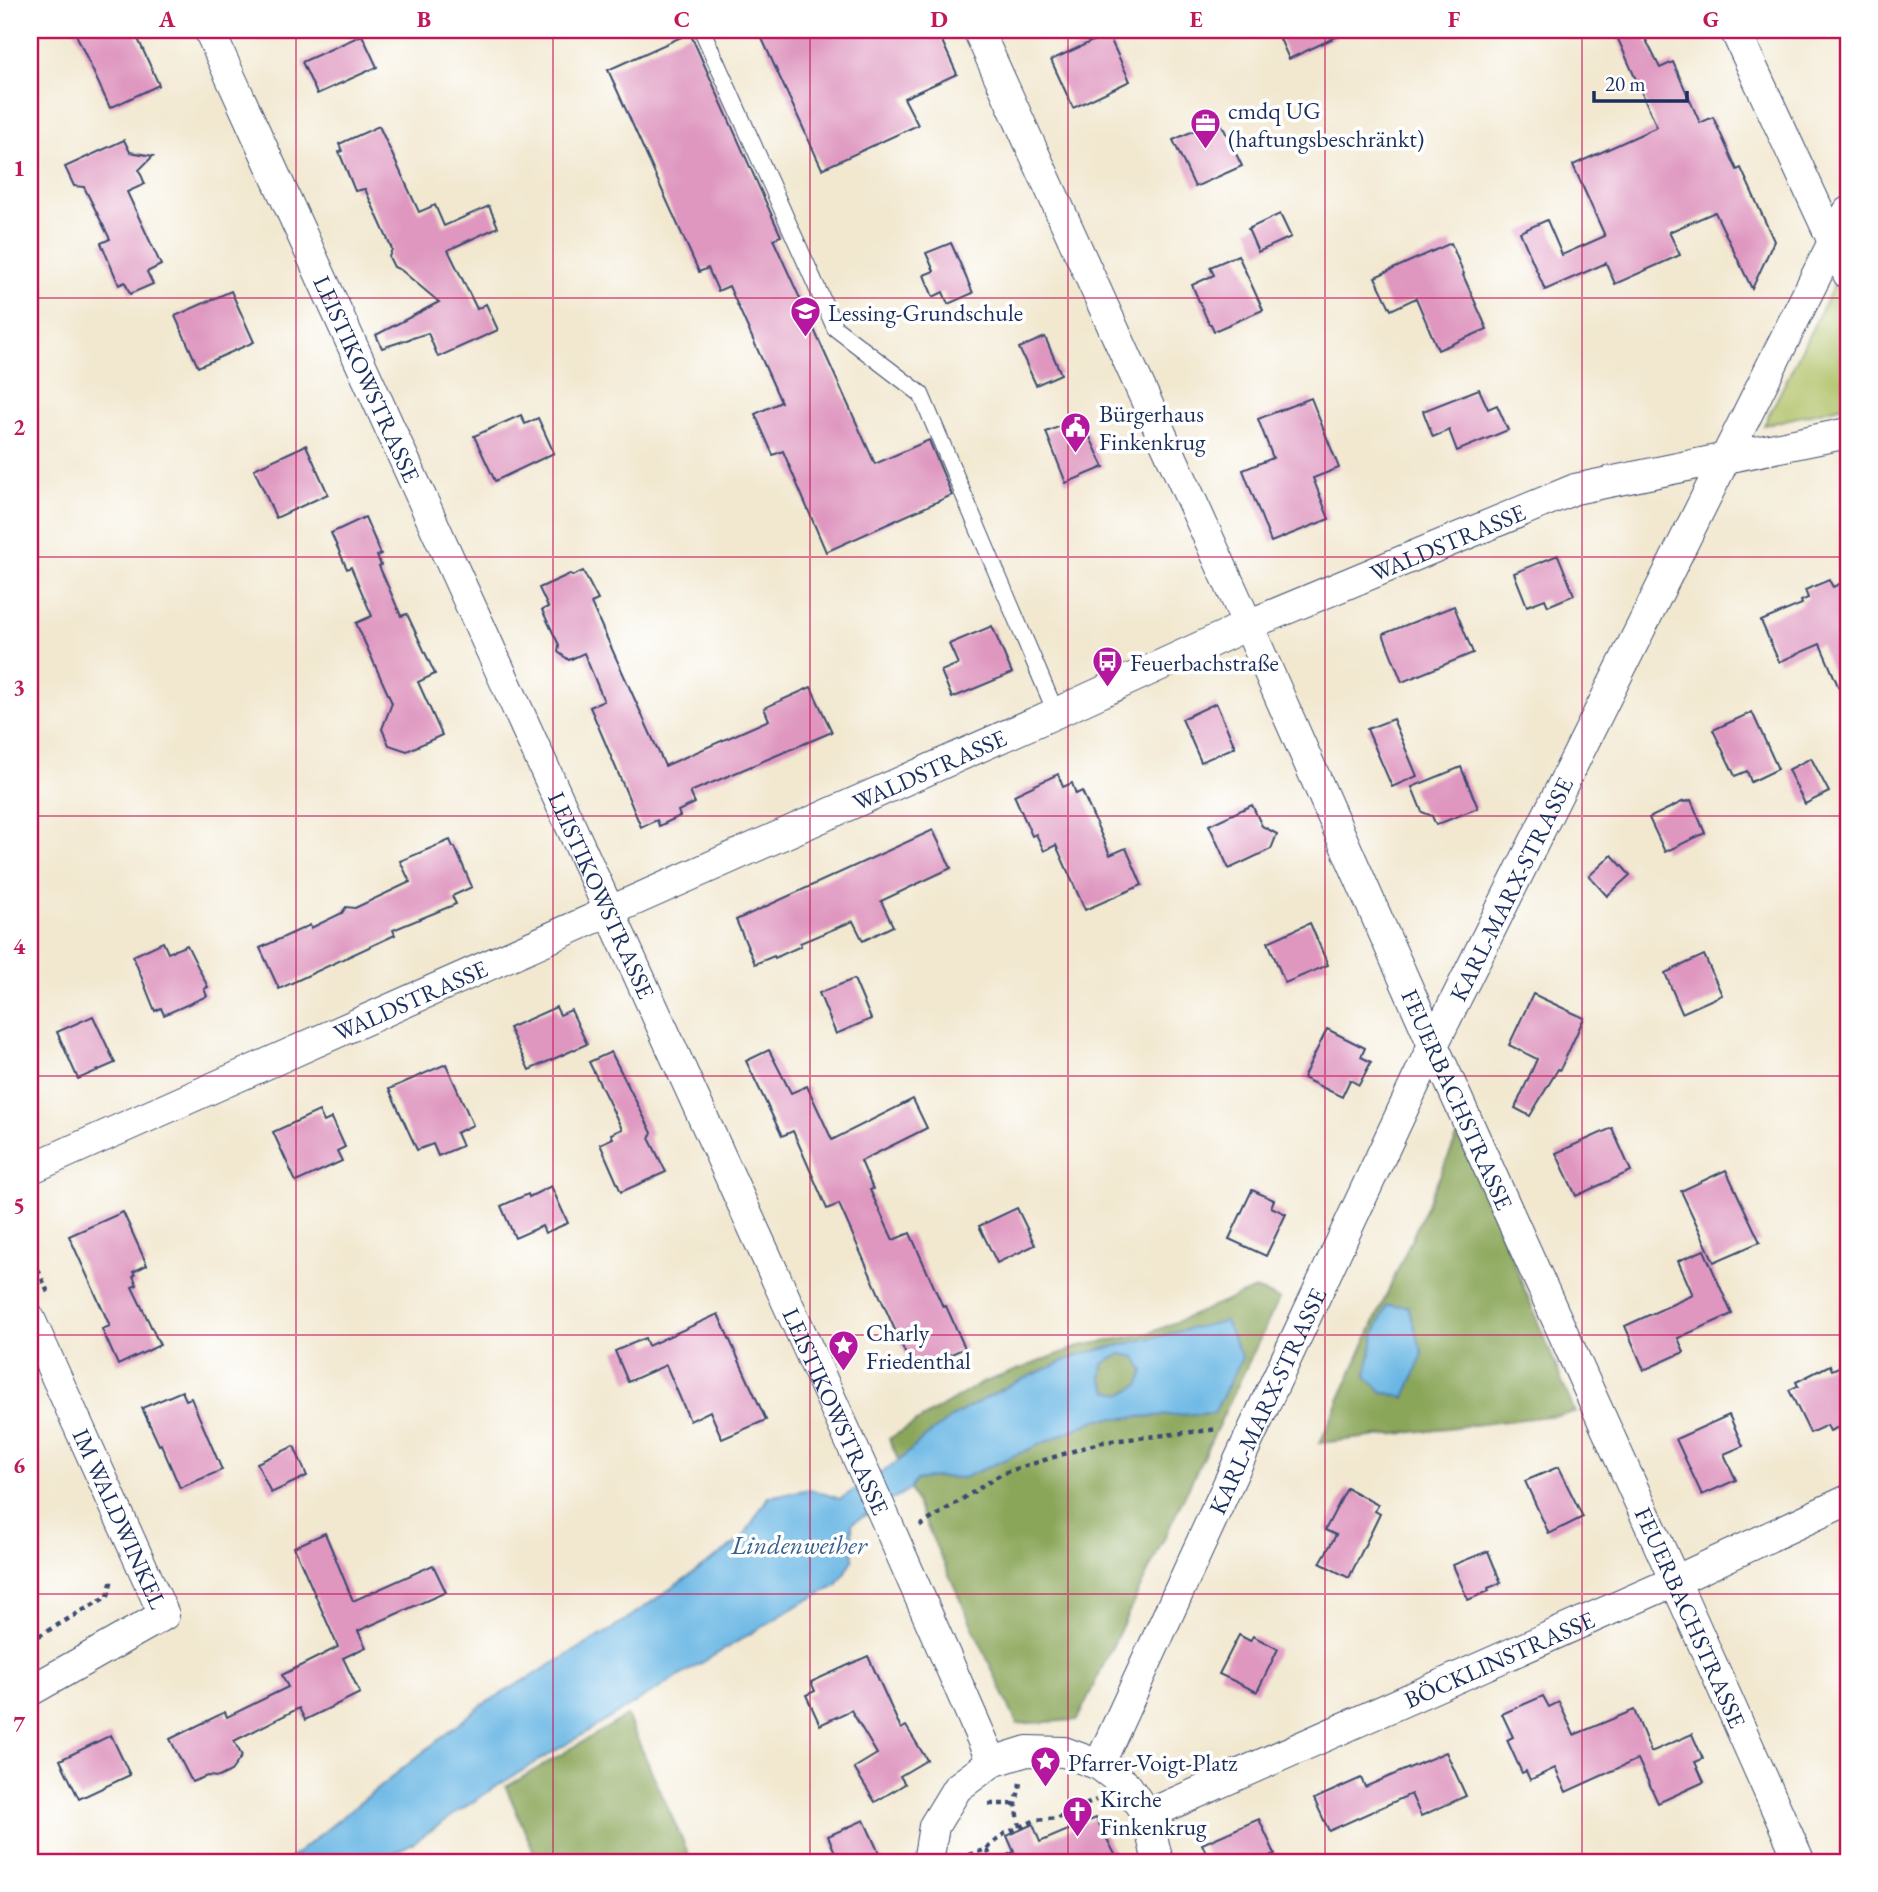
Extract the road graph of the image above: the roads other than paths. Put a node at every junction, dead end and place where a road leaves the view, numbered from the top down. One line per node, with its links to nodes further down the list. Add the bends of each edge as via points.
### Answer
1 (209, 30): 12 (street, LEISTIKOWSTRASSE)
2 (702, 30): 11 (lane, via 835,328 921,394)
3 (978, 30): 10 (street, FEUERBACHSTRASSE)
4 (1735, 30): 6 (street)
5 (1848, 212): 6 (street, KARL-MARX-STRASSE)
6 (1834, 243): 7 (street); 9 (street, KARL-MARX-STRASSE)
7 (1848, 274)
8 (1848, 433): 9 (street, WALDSTRASSE)
9 (1724, 460): 10 (street, WALDSTRASSE, via 1575,489); 13 (street, KARL-MARX-STRASSE)
10 (1248, 625): 11 (street, WALDSTRASSE); 13 (street, FEUERBACHSTRASSE)
11 (1056, 713): 12 (street, WALDSTRASSE)
12 (610, 912): 14 (street, WALDSTRASSE); 19 (street, LEISTIKOWSTRASSE)
13 (1433, 1045): 17 (street, FEUERBACHSTRASSE); 20 (street, KARL-MARX-STRASSE)
14 (30, 1169)
15 (30, 1319): 18 (street, IM WALDWINKEL, via 164,1615)
16 (1848, 1500): 17 (street, BÖCKLINSTRASSE)
17 (1675, 1581): 21 (street, BÖCKLINSTRASSE); 24 (street, FEUERBACHSTRASSE)
18 (30, 1691)
19 (992, 1762): 20 (street, via 1027,1751 1064,1752); 22 (street, via 957,1788 934,1826)
20 (1099, 1765): 21 (street, via 1127,1786)
21 (1147, 1815): 23 (street)
22 (942, 1861)
23 (1158, 1862)
24 (1800, 1862)

